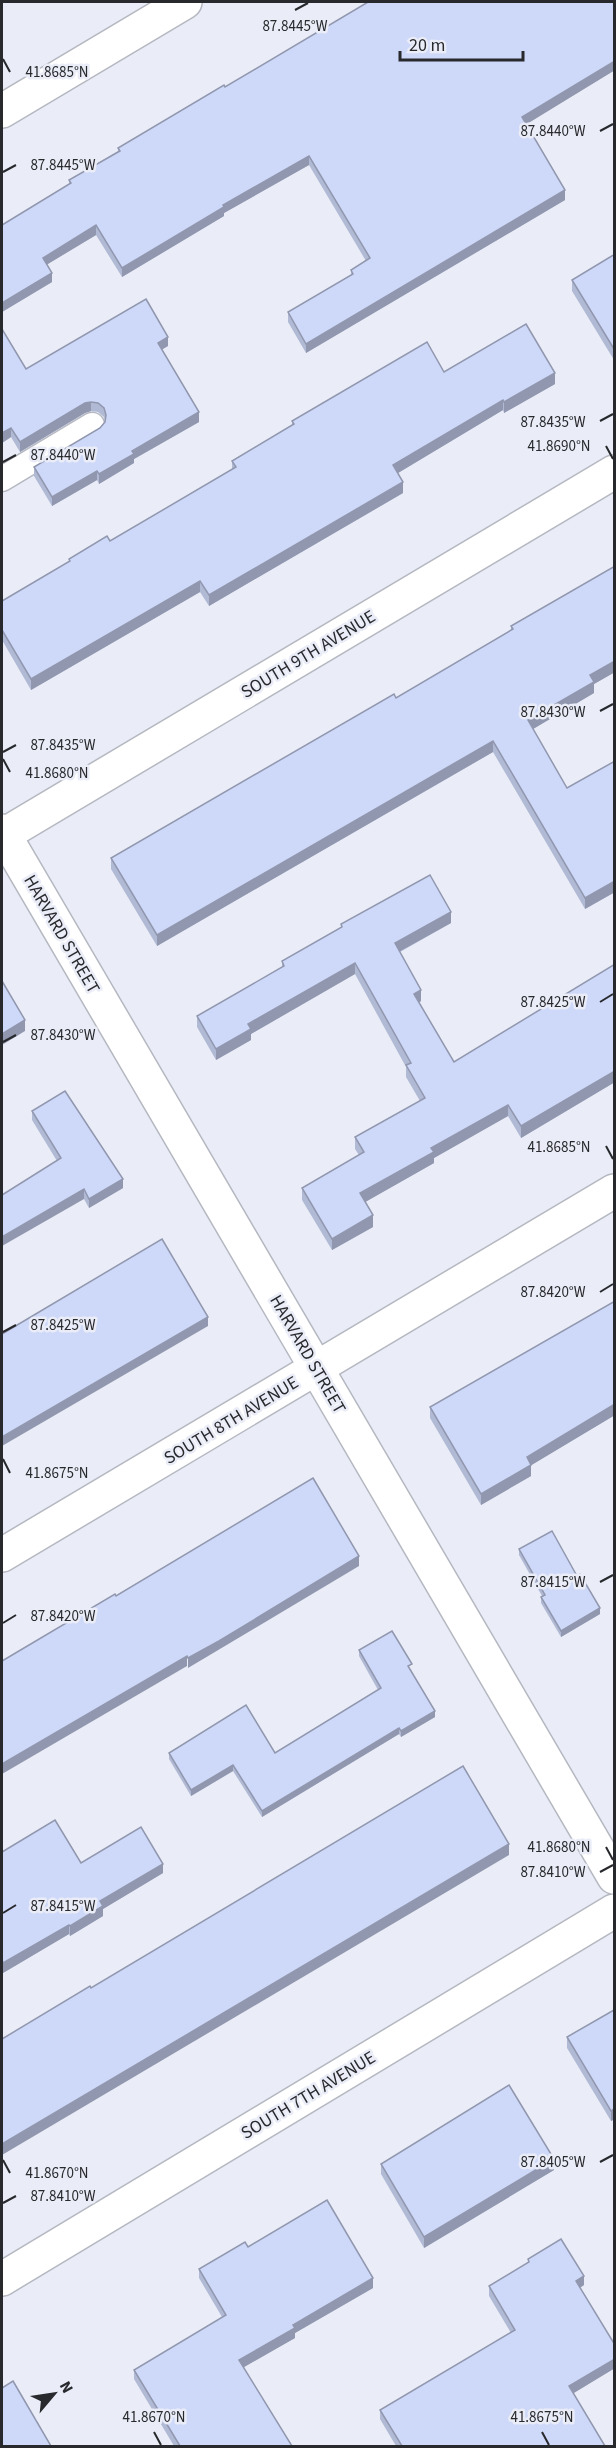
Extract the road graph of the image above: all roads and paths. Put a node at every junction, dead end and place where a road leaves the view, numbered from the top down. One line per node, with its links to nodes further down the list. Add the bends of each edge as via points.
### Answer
1 (185, 2): 2 (street)
2 (2, 111)
3 (92, 425): 5 (lane)
4 (615, 472): 6 (street, SOUTH 9TH AVENUE)
5 (2, 479)
6 (2, 834): 8 (street, HARVARD STREET)
7 (615, 1191): 8 (street, SOUTH 8TH AVENUE)
8 (317, 1369): 9 (street, SOUTH 8TH AVENUE); 10 (street, HARVARD STREET)
9 (2, 1556)
10 (615, 1877)
11 (615, 1911): 12 (street, SOUTH 7TH AVENUE)
12 (2, 2279)

